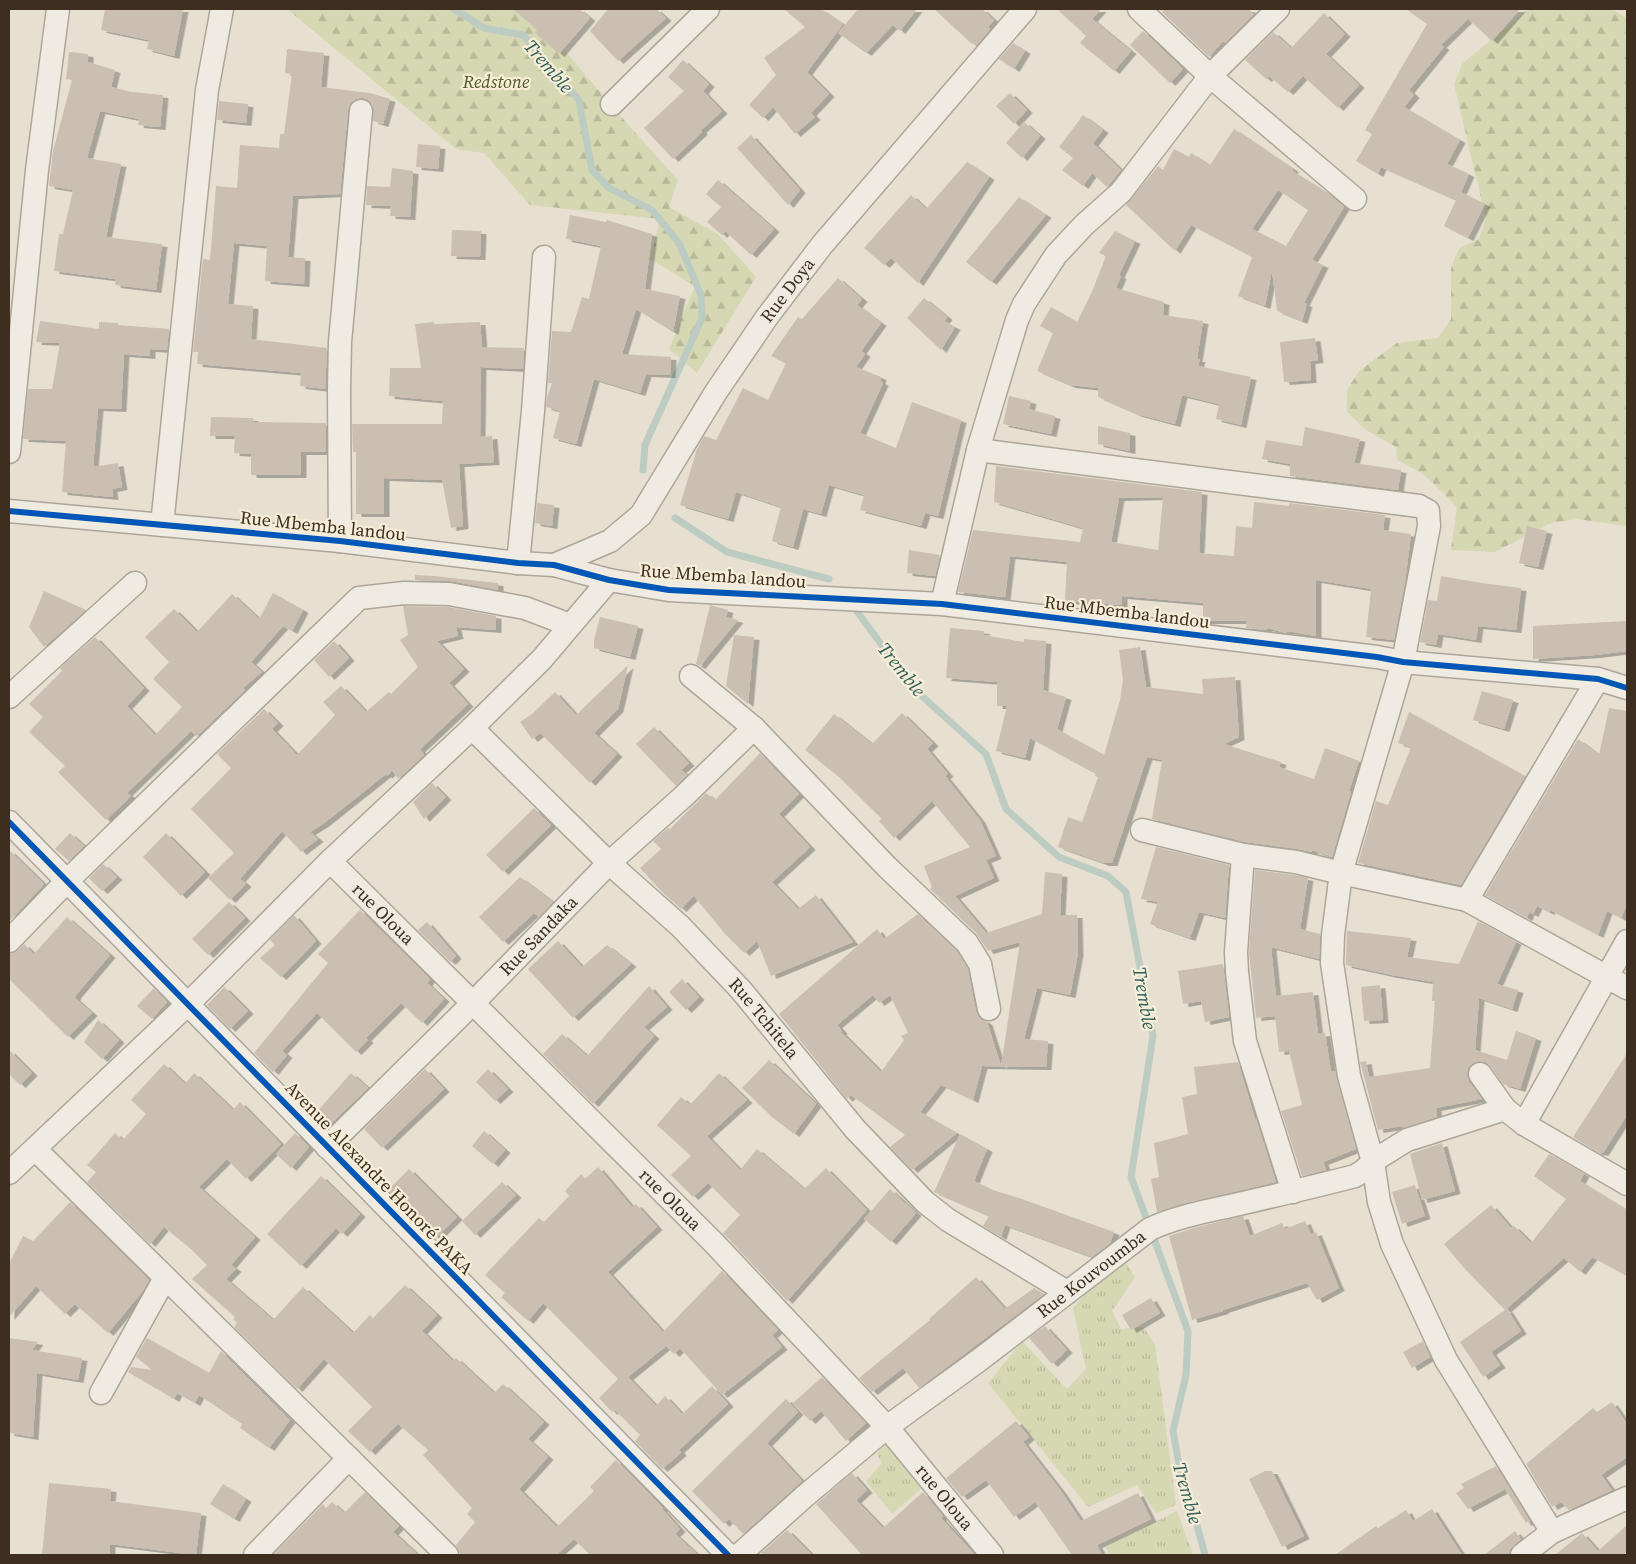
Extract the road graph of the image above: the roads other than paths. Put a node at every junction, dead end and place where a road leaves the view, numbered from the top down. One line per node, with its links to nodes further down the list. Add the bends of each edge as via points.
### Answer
1 (58, 9): 13 (street, via 37,170)
2 (222, 9): 15 (street, via 207,90)
3 (708, 9): 8 (street)
4 (1025, 9): 18 (street, Rue Doya, via 822,244 716,392 640,515 610,541)
5 (1139, 9): 7 (street)
6 (1278, 9): 7 (street)
7 (1210, 76): 10 (street); 12 (street, via 1121,192 1056,255 1024,304)
8 (612, 104)
9 (360, 111): 16 (street, via 340,342)
10 (1355, 199)
11 (544, 257): 17 (street, via 534,411)
12 (978, 450): 21 (street); 23 (street, via 1419,506 1428,511 1429,526)
13 (9, 452)
14 (9, 511): 15 (street, Rue Mbemba landou)
15 (162, 525): 16 (street, Rue Mbemba landou)
16 (340, 541): 17 (street, Rue Mbemba landou)
17 (518, 563): 18 (street, Rue Mbemba landou)
18 (554, 564): 19 (street, Rue Mbemba landou)
19 (609, 580): 21 (street, Rue Mbemba landou, via 669,590); 22 (street)
20 (135, 583): 27 (street)
21 (942, 604): 23 (street, Rue Mbemba landou)
22 (570, 625): 28 (street, via 542,659); 36 (street, via 525,608 449,594 404,593 359,598)
23 (1403, 662): 25 (street, Rue Mbemba landou); 35 (street)
24 (691, 676): 29 (street)
25 (1598, 678): 26 (street, Rue Mbemba landou); 37 (street)
26 (1627, 688)
27 (9, 697)
28 (472, 728): 33 (street); 34 (street, Rue Tchitela)
29 (754, 728): 34 (street, Rue Sandaka); 44 (street, via 887,867 967,943 980,964)
30 (9, 822): 36 (street, Avenue Alexandre Honoré PAKA)
31 (1142, 830): 32 (street)
32 (1242, 855): 35 (street, via 1296,862); 53 (street, via 1236,962 1245,1041)
33 (330, 861): 42 (street, rue Oloua); 43 (street)
34 (609, 863): 42 (street, Rue Sandaka); 55 (street, Rue Tchitela, via 680,926 734,983 855,1129 925,1202 948,1220)
35 (1341, 873): 37 (street); 50 (street, via 1332,964 1349,1076)
36 (67, 881): 38 (street); 43 (street, Avenue Alexandre Honoré PAKA)
37 (1467, 900): 40 (street)
38 (9, 941)
39 (1627, 941): 40 (street)
40 (1607, 977): 41 (street); 47 (street)
41 (1627, 988)
42 (473, 1003): 48 (street, Rue Sandaka); 57 (street, rue Oloua, via 714,1243)
43 (188, 1004): 48 (street, Avenue Alexandre Honoré PAKA); 49 (street)
44 (989, 1008)
45 (1480, 1074): 46 (street)
46 (1505, 1109): 47 (street); 50 (street, Rue Kouvoumba, via 1407,1140)
47 (1524, 1124): 52 (street)
48 (327, 1147): 63 (street, Avenue Alexandre Honoré PAKA)
49 (35, 1149): 51 (street); 54 (street)
50 (1372, 1162): 53 (street, Rue Kouvoumba, via 1355,1176); 60 (street, via 1379,1202 1392,1244 1446,1360)
51 (9, 1173)
52 (1627, 1184)
53 (1293, 1192): 55 (street, Rue Kouvoumba, via 1164,1222 1150,1229)
54 (164, 1278): 56 (street); 58 (street)
55 (1067, 1292): 57 (street, Rue Kouvoumba)
56 (101, 1392)
57 (887, 1427): 64 (street, Rue Kouvoumba); 65 (street, rue Oloua)
58 (349, 1458): 61 (street); 62 (street)
59 (1627, 1498): 60 (street)
60 (1552, 1532): 66 (street)
61 (256, 1555)
62 (447, 1555)
63 (728, 1555)
64 (739, 1555)
65 (992, 1555)
66 (1522, 1555)

